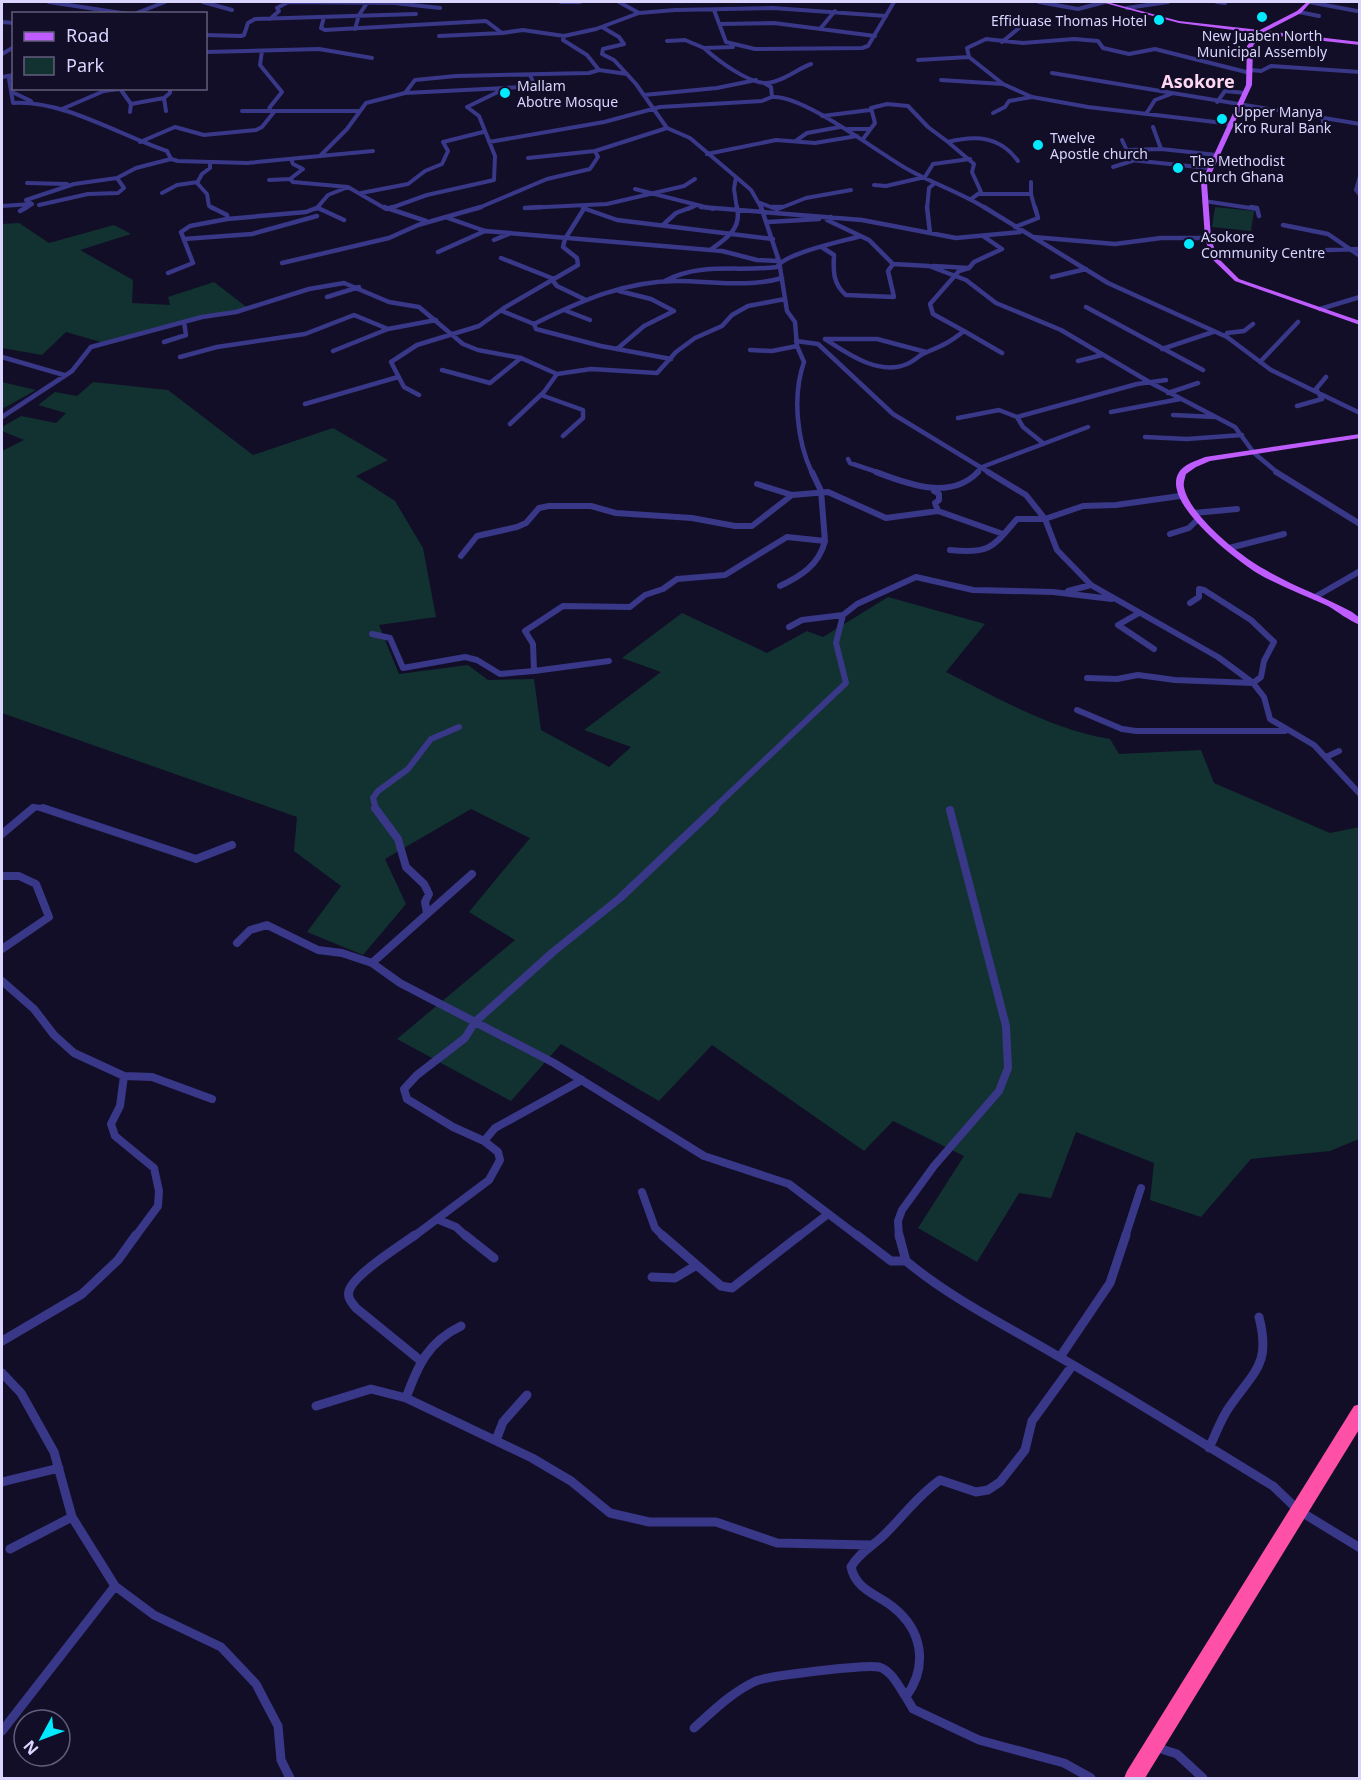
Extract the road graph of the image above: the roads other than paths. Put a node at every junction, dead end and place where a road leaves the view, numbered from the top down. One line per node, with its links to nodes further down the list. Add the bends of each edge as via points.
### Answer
1 (49, 2): 25 (street)
2 (165, 2): 26 (street)
3 (203, 2): 21 (street)
4 (287, 2): 5 (street); 34 (street)
5 (306, 2): 15 (street)
6 (561, 2): 7 (street)
7 (580, 2)
8 (619, 2): 28 (street)
9 (894, 2): 30 (street)
10 (1039, 2): 11 (street, via 1078,9)
11 (1104, 2): 19 (main road)
12 (1168, 2): 19 (street)
13 (1217, 2): 16 (street)
14 (1309, 2): 24 (street); 27 (main road)
15 (367, 3): 18 (street); 33 (street)
16 (1225, 3)
17 (729, 4): 20 (street)
18 (440, 8)
19 (1127, 8): 40 (main road, via 1179,22)
20 (733, 9): 22 (street); 23 (street)
21 (232, 10)
22 (714, 10): 28 (street); 35 (street)
23 (835, 11): 30 (street); 39 (street)
24 (1358, 11)
25 (115, 12)
26 (139, 12)
27 (1299, 12): 31 (street); 40 (main road)
28 (639, 13): 36 (street)
29 (416, 14): 33 (street)
30 (885, 16): 45 (street)
31 (1319, 16)
32 (324, 17): 33 (street); 34 (street); 38 (street, via 322,30)
33 (360, 17): 38 (street)
34 (270, 18): 42 (street, via 251,20 241,36)
35 (720, 24): 39 (street, via 774,23); 49 (street, via 726,42)
36 (602, 27): 44 (street); 53 (street, via 624,44 603,49)
37 (1019, 28): 47 (street)
38 (355, 29): 41 (street, via 486,21)
39 (820, 29): 45 (street)
40 (1260, 32): 48 (main road); 60 (main road, via 1250,46)
41 (502, 33): 43 (street); 44 (street, via 523,30)
42 (207, 35)
43 (439, 36)
44 (564, 36): 54 (street, via 563,40)
45 (875, 36): 49 (street, via 862,48)
46 (666, 40): 50 (street, via 686,40)
47 (1002, 42): 55 (street, via 984,40 974,44 967,48); 60 (street, via 1095,40 1103,48 1129,54 1155,49)
48 (1359, 44)
49 (734, 47): 50 (street)
50 (704, 48): 66 (street)
51 (262, 51): 52 (street); 56 (street, via 320,49); 95 (street, via 260,64 282,92 270,107)
52 (207, 52)
53 (602, 54): 54 (street); 63 (street)
54 (587, 55): 59 (street)
55 (969, 57): 57 (street); 70 (street)
56 (372, 58)
57 (918, 60)
58 (811, 64): 69 (street)
59 (598, 69): 63 (street); 64 (street)
60 (1251, 72): 61 (street, via 1271,66); 78 (main road)
61 (1359, 72)
62 (1052, 73): 79 (street)
63 (627, 74): 80 (street)
64 (530, 75): 72 (street, via 534,84); 77 (street, via 425,79 412,82)
65 (12, 78): 68 (street)
66 (756, 80): 69 (street); 80 (street)
67 (941, 80): 70 (street)
68 (8, 83): 71 (street); 76 (street)
69 (764, 83): 81 (street, via 771,87)
70 (1003, 84): 82 (street)
71 (2, 88)
72 (504, 89): 77 (street); 107 (street, via 466,106 479,116)
73 (103, 90): 74 (street); 89 (street)
74 (121, 90): 86 (street)
75 (170, 90): 83 (street)
76 (12, 92): 84 (street); 84 (street, via 12,102)
77 (405, 93): 93 (street, via 366,103)
78 (1245, 93): 85 (street, via 1226,91); 87 (main road)
79 (1172, 94): 85 (street); 97 (street, via 1155,100)
80 (644, 95): 88 (street)
81 (772, 97): 88 (street, via 756,102); 98 (street, via 785,97)
82 (1032, 97): 96 (street, via 1009,101); 97 (street)
83 (164, 98): 86 (street); 91 (street)
84 (33, 102): 89 (street)
85 (1217, 102): 87 (street)
86 (131, 104): 94 (street)
87 (1239, 106): 99 (street); 100 (main road)
88 (652, 109): 102 (street); 113 (street, via 604,122)
89 (59, 110): 112 (street)
90 (870, 110): 98 (street); 105 (street, via 875,123); 114 (street, via 880,105 904,104)
91 (166, 111)
92 (242, 111): 95 (street)
93 (359, 111): 95 (street); 121 (street)
94 (130, 112)
95 (274, 112): 112 (street, via 256,130 204,135 175,128)
96 (993, 113)
97 (1146, 114): 100 (street)
98 (822, 116): 103 (street)
99 (1323, 118): 101 (street); 106 (street)
100 (1232, 124): 120 (main road)
101 (1359, 124)
102 (667, 128): 118 (street); 119 (street, via 690,138)
103 (841, 128): 105 (street); 108 (street); 109 (street, via 807,134)
104 (1153, 128): 115 (street)
105 (869, 129): 110 (street)
106 (1323, 130)
107 (483, 132): 113 (street); 148 (street, via 443,142 448,151 442,164 408,184)
108 (857, 136): 109 (street, via 815,143); 110 (street)
109 (797, 140): 119 (street, via 776,140)
110 (863, 140): 133 (street)
111 (1122, 140): 116 (street)
112 (140, 142): 123 (street, via 167,151)
113 (489, 142): 163 (street, via 495,156 492,182 442,190)
114 (948, 142): 125 (street); 127 (street, via 988,137)
115 (1161, 149): 116 (street); 120 (street)
116 (1127, 150): 126 (street)
117 (373, 151): 121 (street)
118 (595, 151): 122 (street); 169 (street, via 598,157 590,169 547,179)
119 (706, 154): 132 (street)
120 (1217, 154): 130 (main road)
121 (320, 156): 124 (street)
122 (528, 158)
123 (171, 159): 128 (street); 134 (street, via 136,168)
124 (291, 159): 128 (street); 135 (street, via 303,169)
125 (970, 159): 133 (street, via 933,164); 150 (street, via 981,189)
126 (1131, 160): 129 (street); 130 (street)
127 (1018, 161)
128 (210, 163): 138 (street)
129 (1113, 166)
130 (1208, 168): 154 (main road)
131 (1359, 176): 152 (street)
132 (736, 177): 155 (street); 164 (street, via 734,194)
133 (925, 177): 141 (street); 142 (street, via 886,186)
134 (117, 178): 143 (street); 157 (street, via 124,188 118,193 88,194)
135 (290, 179): 137 (street); 144 (street, via 308,185)
136 (695, 179): 149 (street, via 684,186)
137 (269, 180)
138 (198, 182): 147 (street, via 177,185); 171 (street, via 207,194 209,206 227,214)
139 (1031, 182): 151 (street)
140 (27, 183): 143 (street)
141 (935, 183): 153 (street); 181 (street, via 929,188)
142 (874, 184)
143 (69, 185): 156 (street, via 26,200)
144 (348, 188): 148 (street); 161 (street, via 328,195)
145 (635, 189): 149 (street)
146 (851, 190): 155 (street, via 806,198 777,209)
147 (162, 193)
148 (361, 193): 163 (street)
149 (653, 193): 159 (street); 160 (street)
150 (979, 194): 151 (street); 153 (street)
151 (1031, 194): 177 (street, via 1038,218)
152 (1359, 195)
153 (971, 200): 177 (street)
154 (1204, 201): 168 (street, via 1255,207); 185 (main road)
155 (758, 202): 166 (street)
156 (32, 204): 158 (street); 165 (street)
157 (39, 205)
158 (2, 206)
159 (695, 206): 164 (street); 175 (street, via 676,213)
160 (584, 207): 162 (street); 175 (street, via 616,220); 187 (street)
161 (318, 208): 171 (street, via 296,214); 172 (street)
162 (525, 208)
163 (387, 209): 173 (street)
164 (740, 210): 166 (street); 180 (street)
165 (20, 211)
166 (764, 212): 170 (street); 174 (street)
167 (317, 216): 186 (street, via 287,227)
168 (1259, 216)
169 (448, 218): 173 (street); 178 (street)
170 (829, 218): 174 (street); 181 (street, via 885,223); 182 (street)
171 (227, 219): 186 (street, via 190,226 181,232)
172 (344, 220)
173 (429, 221): 199 (street, via 389,238)
174 (768, 222): 188 (street)
175 (664, 224): 180 (street)
176 (1283, 225): 194 (street, via 1328,234)
177 (1015, 227): 184 (street)
178 (485, 231): 179 (street); 195 (street)
179 (514, 232): 187 (street); 189 (street)
180 (733, 233): 188 (street); 192 (street)
181 (930, 233): 183 (street, via 956,238)
182 (861, 236): 190 (street); 200 (street, via 881,249)
183 (983, 236): 184 (street, via 1010,231); 202 (street, via 1002,249)
184 (1032, 237): 185 (street, via 1114,244); 203 (street)
185 (1208, 238): 217 (main road, via 1214,258 1237,280)
186 (184, 239): 204 (street, via 193,263)
187 (565, 239): 192 (street); 208 (street, via 563,247 577,258 578,265)
188 (773, 239): 198 (street)
189 (494, 240)
190 (823, 248): 198 (street); 200 (street, via 834,255 833,274 840,290 850,297 893,298 888,271)
191 (1359, 249): 194 (street)
192 (710, 250): 198 (street)
193 (1327, 250): 194 (street)
194 (1349, 250): 196 (street)
195 (438, 252)
196 (1359, 256)
197 (501, 258): 208 (street)
198 (779, 262): 206 (street); 209 (street, via 777,267 753,271 677,272)
199 (282, 263)
200 (893, 264): 201 (street)
201 (929, 266): 202 (street); 207 (street)
202 (969, 268): 207 (street, via 959,271)
203 (1086, 269): 205 (street); 229 (street)
204 (168, 273)
205 (1052, 277)
206 (782, 278): 209 (street, via 765,283); 215 (street)
207 (956, 278): 228 (street, via 936,293 930,304 933,314); 242 (street, via 970,283 996,303 1061,330)
208 (554, 280): 214 (street, via 556,286); 219 (street)
209 (664, 281): 211 (street)
210 (359, 287): 212 (street); 220 (street, via 389,302 419,307); 222 (street, via 344,284 309,289 236,312)
211 (616, 290): 214 (street); 236 (street, via 651,299 674,311 644,326)
212 (327, 297)
213 (1359, 297): 217 (street)
214 (584, 299): 218 (street)
215 (785, 299): 235 (street, via 795,322); 246 (street, via 748,306 722,326 695,338)
216 (1086, 307): 237 (street)
217 (1320, 309): 224 (main road)
218 (564, 310): 221 (street); 225 (street)
219 (502, 311): 225 (street); 230 (street, via 468,331)
220 (436, 320): 227 (street); 230 (street)
221 (590, 320)
222 (184, 322): 234 (street, via 186,335); 252 (street, via 91,347 76,368)
223 (1298, 322): 248 (street)
224 (1359, 323)
225 (534, 324): 236 (street, via 536,329 565,338)
226 (1253, 324): 231 (street, via 1244,331 1227,333)
227 (388, 329): 239 (street); 244 (street, via 354,315 306,334 228,345)
228 (964, 331): 240 (street, via 944,346); 241 (street)
229 (1213, 332): 231 (street); 237 (street)
230 (454, 334): 245 (street, via 463,344 478,350); 253 (street, via 408,348 392,362)
231 (1227, 337): 248 (street)
232 (825, 339): 233 (street); 240 (street, via 877,339); 240 (street, via 852,357 888,369 908,364)
233 (809, 341): 235 (street); 281 (street, via 825,350 893,414)
234 (164, 342)
235 (796, 343): 238 (street, via 772,351); 283 (street, via 804,362 799,376 798,426 806,460)
236 (617, 349): 246 (street)
237 (1162, 349): 250 (street)
238 (750, 350)
239 (333, 351)
240 (926, 352)
241 (1002, 352)
242 (1102, 355): 247 (street); 256 (street)
243 (2, 357): 252 (street)
244 (180, 357)
245 (521, 358): 249 (street, via 490,383); 251 (street)
246 (671, 359): 251 (street, via 654,373 591,369)
247 (1078, 361)
248 (1260, 362): 261 (street)
249 (442, 370)
250 (1203, 370)
251 (557, 374): 260 (street)
252 (64, 375): 268 (street, via 21,409)
253 (398, 376): 259 (street, via 404,387); 263 (street)
254 (1326, 377): 261 (street, via 1316,388)
255 (1167, 380): 256 (street)
256 (1150, 383): 258 (street); 269 (street)
257 (1198, 383): 258 (street)
258 (1168, 393): 262 (street)
259 (419, 395)
260 (541, 395): 272 (street); 275 (street, via 583,410 583,418)
261 (1322, 396): 264 (street, via 1318,401); 266 (street)
262 (1180, 399): 265 (street); 270 (street)
263 (304, 404)
264 (1297, 406)
265 (1111, 412)
266 (1359, 413)
267 (1173, 415): 270 (street)
268 (2, 417)
269 (1017, 417): 271 (street, via 999,410); 278 (street)
270 (1218, 417): 274 (street)
271 (958, 418)
272 (510, 424)
273 (1088, 427): 278 (street)
274 (1242, 435): 277 (street); 279 (street)
275 (563, 436)
276 (1359, 436): 279 (main road)
277 (1145, 437)
278 (1043, 443): 281 (street)
279 (1254, 453): 286 (main road, via 1208,459 1187,469 1180,476); 291 (street, via 1284,478)
280 (848, 459): 284 (street, via 850,463)
281 (982, 467): 284 (street, via 957,485); 290 (street, via 1026,495)
282 (757, 484): 285 (street)
283 (821, 490): 285 (street); 288 (street, via 886,518); 295 (street)
284 (934, 491): 288 (street, via 939,494 935,503)
285 (792, 495): 298 (street, via 752,526 616,513 591,506 549,506 539,508 517,527 477,536)
286 (1180, 496): 289 (main road); 290 (street, via 1083,506)
287 (1237, 509): 289 (street)
288 (938, 511): 292 (street)
289 (1196, 516): 293 (street, via 1189,528); 296 (main road)
290 (1045, 519): 292 (street, via 1017,519); 300 (street, via 1058,550)
291 (1359, 524)
292 (1003, 534): 297 (street, via 998,544 987,550)
293 (1170, 534)
294 (1284, 534): 296 (street)
295 (825, 541): 301 (street, via 824,552 804,575); 313 (street, via 786,537 725,575 677,579 630,607 563,606 525,631 533,644)
296 (1229, 548): 303 (main road, via 1261,571)
297 (950, 550)
298 (461, 556)
299 (1359, 571): 303 (street)
300 (1091, 585): 302 (street); 304 (street)
301 (780, 586)
302 (1063, 593): 304 (street); 307 (street, via 973,590 916,577 857,604)
303 (1315, 597): 308 (main road)
304 (1114, 600): 306 (street)
305 (1190, 603): 315 (street, via 1199,597 1199,589 1204,590 1251,620 1274,642 1261,677)
306 (1139, 613): 311 (street, via 1118,625); 315 (street, via 1218,657)
307 (843, 615): 309 (street, via 802,620); 332 (street, via 836,643 846,683 620,898)
308 (1358, 620)
309 (789, 627)
310 (372, 634): 313 (street, via 390,638 403,668 465,657 500,674)
311 (1154, 650)
312 (609, 661): 313 (street, via 593,660)
313 (534, 671)
314 (1087, 678): 315 (street, via 1138,675)
315 (1253, 683): 318 (street, via 1264,697 1270,719)
316 (1077, 710): 318 (street, via 1136,731)
317 (459, 727): 327 (street, via 431,739 408,769 373,798 374,806 399,839 406,867 429,894 425,902)
318 (1288, 731): 320 (street, via 1307,740)
319 (1339, 751): 320 (street)
320 (1326, 757): 321 (street)
321 (1359, 794)
322 (950, 810): 342 (street, via 1006,1026 1008,1068 999,1091 902,1210 899,1242)
323 (2, 834): 324 (street, via 34,807 40,807 196,859)
324 (232, 845)
325 (472, 874): 327 (street)
326 (2, 876): 329 (street, via 19,876 36,884 49,916)
327 (427, 913): 330 (street)
328 (237, 943): 330 (street, via 250,930 267,925 318,950)
329 (2, 949)
330 (372, 963): 332 (street)
331 (2, 981): 333 (street, via 74,1053)
332 (474, 1022): 334 (street); 336 (street, via 465,1038 404,1089 407,1098)
333 (124, 1076): 335 (street, via 152,1077); 347 (street, via 120,1106 111,1124 115,1136 153,1168 158,1206 118,1260 82,1294)
334 (582, 1080): 336 (street, via 495,1128); 339 (street, via 704,1156 789,1184)
335 (212, 1099)
336 (484, 1141): 340 (street, via 498,1152 496,1169 489,1180)
337 (1142, 1188): 348 (street, via 1110,1283)
338 (642, 1192): 343 (street, via 655,1228)
339 (828, 1214): 342 (street, via 891,1261); 343 (street, via 732,1288 721,1286)
340 (439, 1220): 341 (street, via 458,1227); 349 (street, via 386,1256 349,1290 349,1299 356,1308)
341 (494, 1258)
342 (906, 1261): 348 (street, via 1008,1329)
343 (695, 1266): 344 (street, via 682,1277)
344 (652, 1277)
345 (1259, 1317): 357 (street, via 1265,1340 1262,1358 1228,1408)
346 (461, 1326): 349 (street, via 440,1334)
347 (2, 1341)
348 (1060, 1357): 350 (street)
349 (421, 1361): 353 (street)
350 (1072, 1366): 357 (street); 362 (street, via 1032,1421 1025,1450 1000,1482 976,1492 940,1480 924,1490)
351 (2, 1373): 358 (street, via 21,1393)
352 (527, 1395): 356 (street, via 503,1422)
353 (406, 1398): 354 (street, via 371,1389); 356 (street)
354 (316, 1406)
355 (1359, 1411): 360 (highway)
356 (496, 1440): 362 (street, via 571,1481 610,1513 649,1522 716,1522 777,1543)
357 (1209, 1448): 360 (street, via 1273,1486)
358 (59, 1468): 359 (street); 361 (street)
359 (2, 1482)
360 (1298, 1510): 363 (street); 369 (highway)
361 (72, 1517): 364 (street); 365 (street)
362 (870, 1545): 366 (street, via 854,1560 852,1576 863,1589 895,1608 921,1642 923,1655 916,1685)
363 (1359, 1548)
364 (10, 1549)
365 (114, 1586): 368 (street); 370 (street, via 154,1615 221,1647 256,1684 278,1726 281,1760)
366 (906, 1696): 367 (street, via 892,1676 879,1667 758,1680 732,1695); 371 (street, via 913,1709 979,1740 1064,1763)
367 (694, 1728)
368 (2, 1731)
369 (1155, 1747): 372 (highway); 373 (street, via 1177,1754)
370 (290, 1779)
371 (1091, 1779)
372 (1134, 1779)
373 (1203, 1779)

